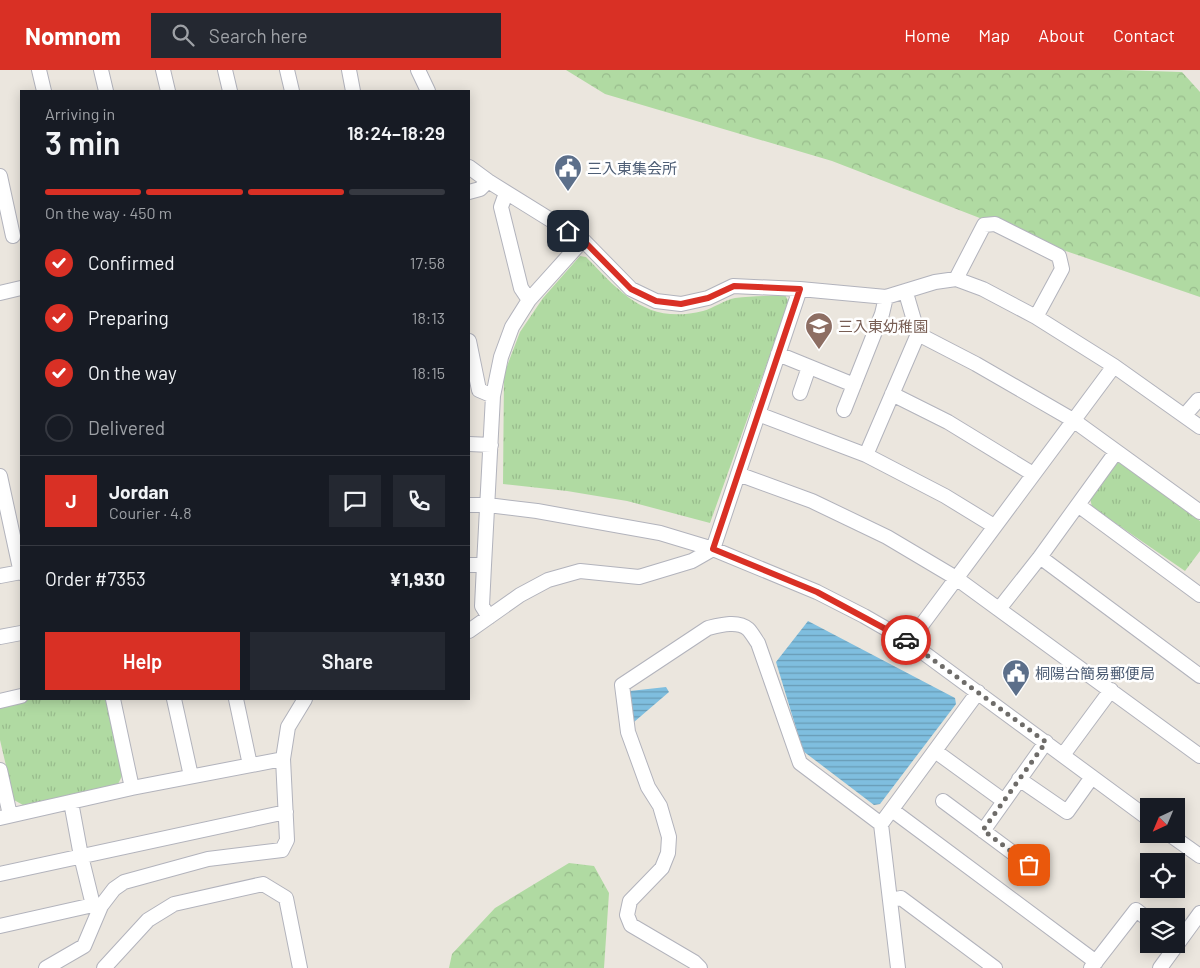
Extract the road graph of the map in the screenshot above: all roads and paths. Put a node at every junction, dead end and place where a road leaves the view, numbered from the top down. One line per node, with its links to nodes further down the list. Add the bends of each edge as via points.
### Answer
1 (40, 70): 8 (street)
2 (101, 70): 9 (street)
3 (164, 70): 10 (street)
4 (226, 70): 11 (street)
5 (287, 70): 12 (street)
6 (349, 70): 13 (street)
7 (418, 70): 14 (street)
8 (44, 90)
9 (106, 90)
10 (168, 90)
11 (230, 90)
12 (292, 90)
13 (353, 90)
14 (428, 90)
15 (470, 168): 17 (street)
16 (0, 176): 20 (street)
17 (488, 181): 18 (street, via 480,189); 19 (street)
18 (470, 192)
19 (506, 192): 21 (street); 28 (street, via 501,207 521,288)
20 (12, 237)
21 (583, 240): 24 (street, via 631,289 656,301 681,304 708,298 734,286); 28 (street)
22 (956, 279): 25 (street); 29 (street, via 983,289); 29 (street, via 984,225 995,224 1059,256 1062,269)
23 (20, 288): 26 (street)
24 (800, 289): 27 (street); 32 (street)
25 (906, 292): 27 (street); 30 (street)
26 (0, 293)
27 (886, 298): 35 (street)
28 (530, 300): 38 (street, via 512,327 501,357)
29 (1036, 317): 33 (street)
30 (918, 334): 37 (street); 43 (street)
31 (470, 346): 38 (street, via 479,390)
32 (778, 354): 34 (street); 41 (street)
33 (1114, 366): 42 (street); 43 (street)
34 (809, 367): 35 (street); 36 (street)
35 (854, 385): 40 (street)
36 (800, 393)
37 (892, 394): 48 (street); 50 (street, via 948,422)
38 (493, 396): 46 (street)
39 (1200, 400): 42 (street)
40 (844, 410)
41 (758, 414): 48 (street); 49 (street)
42 (1185, 415): 44 (street)
43 (1073, 420): 47 (street); 50 (street)
44 (1200, 427)
45 (470, 444): 46 (street)
46 (491, 446): 53 (street)
47 (1116, 452): 54 (street); 55 (street)
48 (866, 455): 57 (street)
49 (738, 474): 58 (street); 65 (street, via 812,501 888,537)
50 (1033, 474): 57 (street)
51 (0, 476): 56 (street)
52 (470, 505): 53 (street)
53 (488, 505): 58 (street, via 604,522); 61 (street)
54 (1078, 505): 59 (street); 66 (street)
55 (1200, 512)
56 (10, 514): 62 (street)
57 (994, 526): 65 (street)
58 (713, 549): 68 (street, via 692,561 639,577 580,571 548,580); 72 (street, via 817,592)
59 (1040, 557): 67 (street); 73 (street)
60 (470, 565): 61 (street)
61 (484, 565): 68 (street, via 482,606)
62 (20, 567)
63 (20, 572): 64 (street)
64 (0, 576)
65 (956, 578): 67 (street); 72 (street)
66 (1200, 595)
67 (999, 608): 74 (street)
68 (489, 616): 69 (street)
69 (470, 629)
70 (20, 632): 71 (street)
71 (0, 637)
72 (909, 642): 75 (street)
73 (1200, 676)
74 (1111, 690): 84 (street); 85 (street)
75 (978, 692): 82 (street); 83 (street)
76 (20, 696): 81 (street)
77 (114, 700): 92 (street)
78 (174, 700): 89 (street)
79 (236, 700): 87 (street)
80 (304, 700): 86 (street, via 288,727)
81 (0, 701)
82 (1046, 742): 84 (street); 91 (street)
83 (935, 751): 94 (street); 96 (street)
84 (1063, 755): 90 (street)
85 (1200, 756)
86 (282, 759): 87 (street); 97 (street)
87 (250, 765): 89 (street)
88 (0, 770): 99 (street)
89 (191, 776): 92 (street)
90 (1092, 777): 91 (street, via 1067,812); 98 (street)
91 (1019, 779): 94 (street)
92 (132, 788): 95 (street)
93 (943, 801): 101 (street)
94 (1004, 801): 101 (street)
95 (71, 802): 99 (street); 103 (street)
96 (892, 810): 100 (street); 114 (street)
97 (286, 812): 103 (street); 108 (street, via 287,840 282,850 208,859 124,882)
98 (1140, 812)
99 (5, 816)
100 (881, 824): 107 (street); 118 (street, via 800,763 758,643 748,629 721,624 708,628 622,685 628,732 648,787 660,806 669,837 668,853 662,868 630,901 627,915 631,925)
101 (983, 830): 105 (street)
102 (1182, 843): 104 (street)
103 (81, 856): 106 (street); 108 (street)
104 (1200, 856)
105 (1029, 865)
106 (0, 874)
107 (890, 900): 119 (street); 120 (street, via 901,898)
108 (97, 906): 111 (street); 115 (street, via 84,946)
109 (1140, 913): 114 (street, via 1136,910)
110 (1200, 913): 112 (street)
111 (0, 926)
112 (1185, 931)
113 (1169, 953): 121 (street)
114 (1094, 965)
115 (51, 967)
116 (104, 968): 117 (street, via 148,920 174,904 263,884 286,898)
117 (300, 968)
118 (700, 968)
119 (898, 968)
120 (995, 968)
121 (1160, 968)

